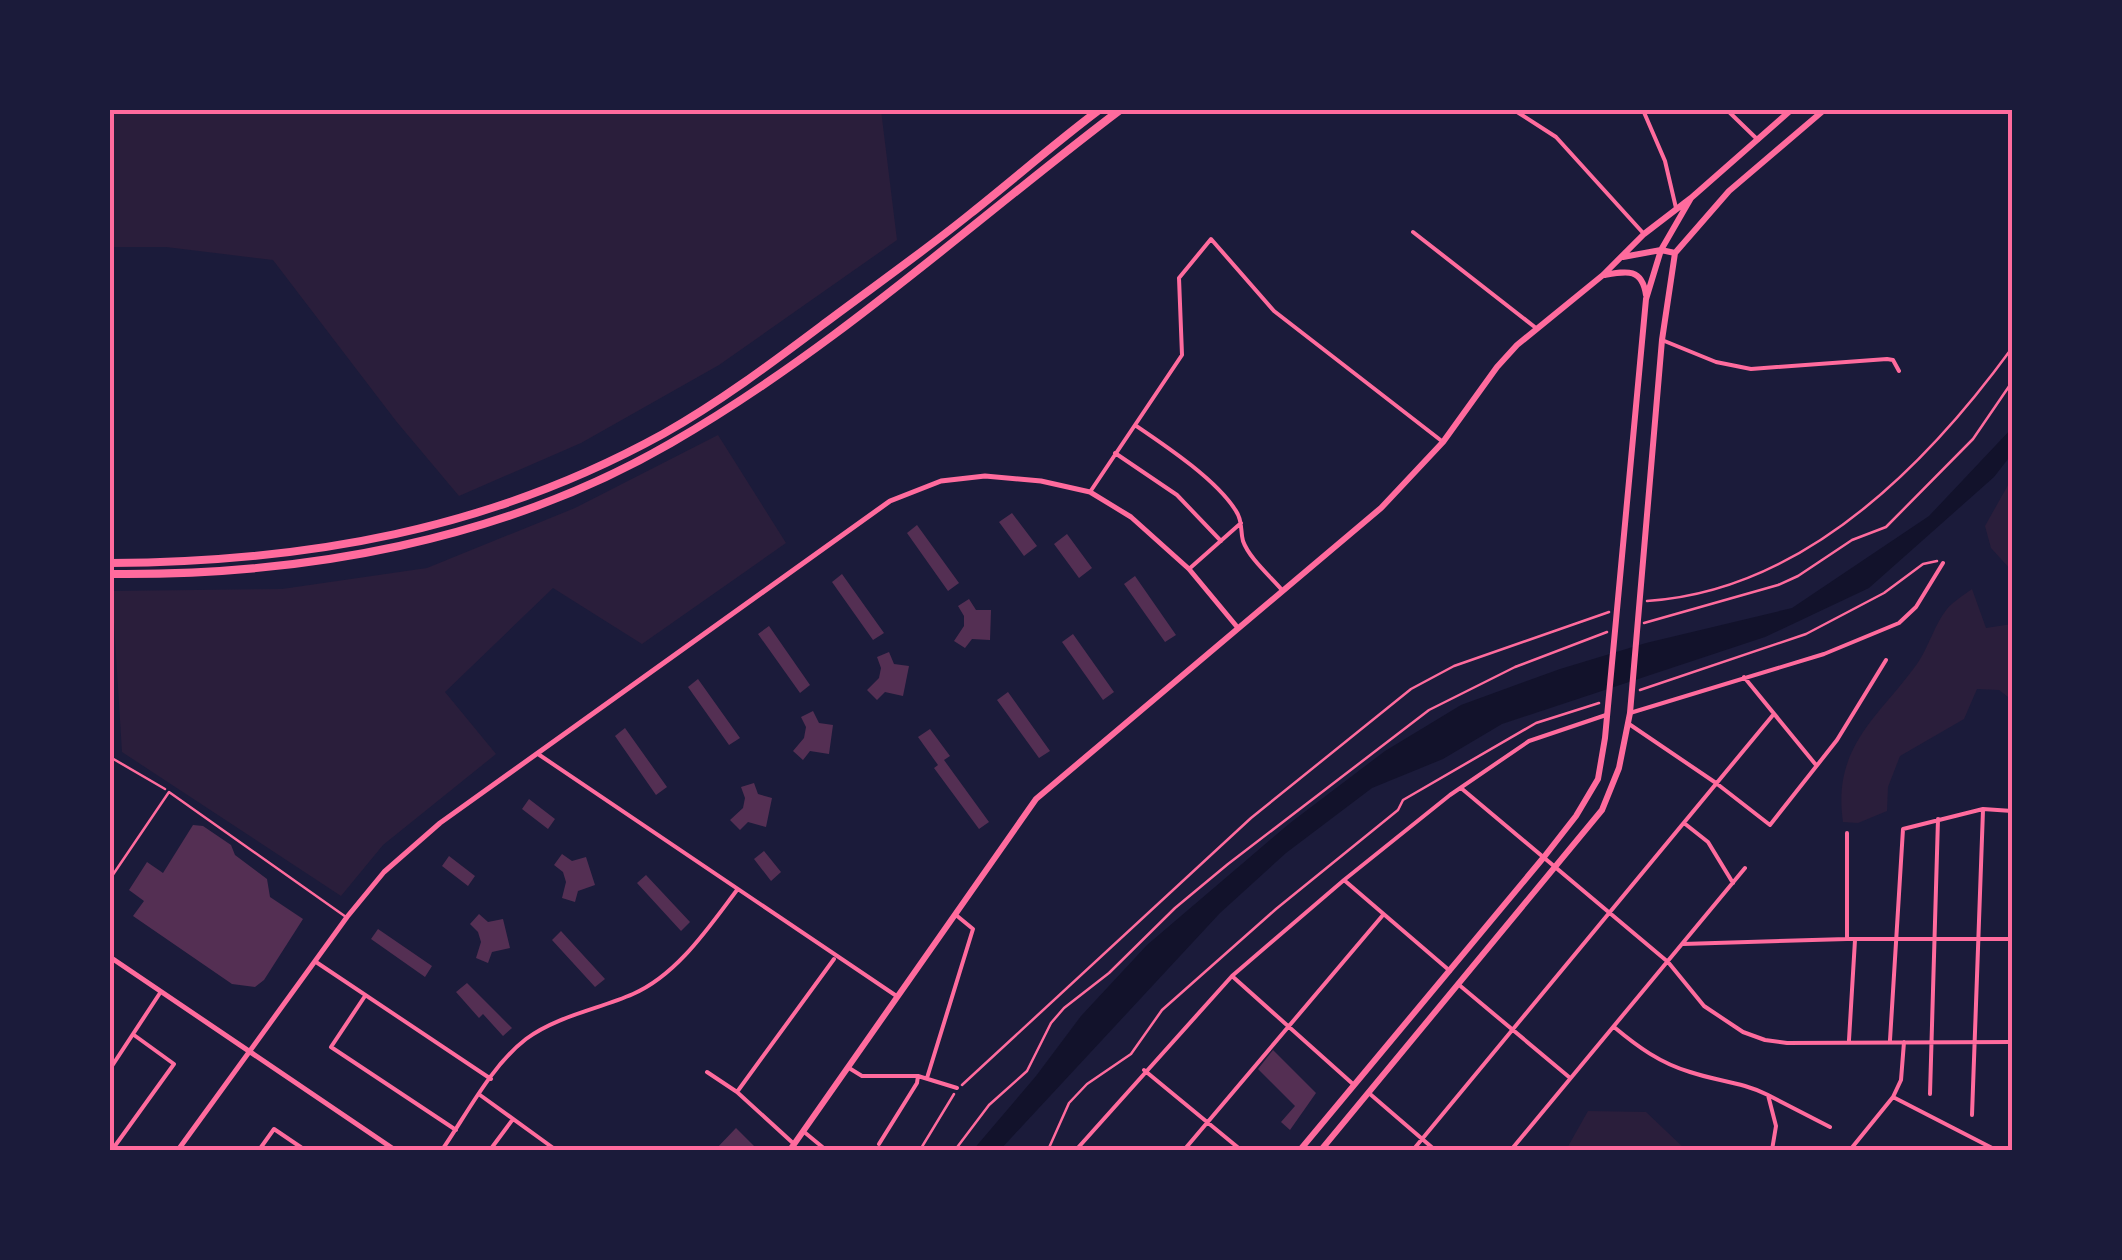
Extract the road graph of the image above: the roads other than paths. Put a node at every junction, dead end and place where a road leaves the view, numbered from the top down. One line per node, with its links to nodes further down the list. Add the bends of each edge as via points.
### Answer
1 (1100, 110): 28 (highway, via 765,368 663,433 584,472 476,515 361,543 242,558)
2 (1120, 110): 30 (highway, via 771,380 670,444 590,484 482,526 367,554 248,570)
3 (1514, 110): 12 (street, via 1556,137)
4 (1643, 110): 10 (street)
5 (1727, 110): 8 (street)
6 (1791, 110): 8 (main road)
7 (1824, 110): 14 (main road, via 1729,191)
8 (1758, 140): 9 (main road)
9 (1691, 198): 10 (main road); 13 (main road)
10 (1676, 208): 12 (main road)
11 (1413, 232): 18 (street)
12 (1644, 234): 15 (main road)
13 (1661, 250): 14 (main road); 15 (main road); 17 (main road)
14 (1676, 254): 19 (main road)
15 (1620, 258): 16 (main road)
16 (1604, 275): 17 (main road, via 1638,273); 18 (main road)
17 (1646, 299): 36 (main road)
18 (1536, 328): 22 (main road, via 1497,367)
19 (1662, 340): 20 (street, via 1752,369 1887,358); 35 (main road)
20 (1899, 372)
21 (1135, 425): 22 (street, via 1182,355 1179,278 1210,239 1274,311); 23 (street); 25 (street, via 1181,456)
22 (1443, 442): 31 (main road, via 1381,508)
23 (1115, 453): 24 (street); 26 (street, via 1166,486)
24 (1090, 492): 29 (main road, via 1132,517); 39 (main road, via 985,476 941,481 890,501)
25 (1242, 521): 26 (street); 31 (street, via 1247,549)
26 (1221, 540): 29 (street)
27 (1943, 563): 34 (street, via 1899,624)
28 (110, 564)
29 (1188, 570): 32 (main road)
30 (110, 574)
31 (1282, 590): 32 (main road)
32 (1238, 628): 56 (main road, via 1036,799)
33 (1886, 660): 40 (street)
34 (1744, 678): 35 (street); 37 (street)
35 (1630, 713): 38 (main road)
36 (1606, 714): 42 (street, via 1529,741); 48 (main road, via 1598,779)
37 (1772, 715): 40 (street); 41 (street)
38 (1628, 724): 41 (street); 49 (main road, via 1602,810)
39 (538, 754): 54 (street); 58 (main road, via 440,823 384,872)
40 (1816, 765): 41 (street, via 1770,824)
41 (1716, 783): 46 (street)
42 (1461, 788): 48 (street); 52 (street)
43 (1983, 809): 44 (street); 45 (street); 63 (street)
44 (2012, 810)
45 (1938, 819): 61 (street, via 1904,829); 62 (street)
46 (1684, 822): 53 (street, via 1708,842); 55 (street)
47 (1847, 833): 59 (street)
48 (1544, 857): 49 (street); 70 (main road)
49 (1557, 867): 55 (street); 72 (main road)
50 (1744, 868): 53 (street)
51 (110, 879): 58 (lane, via 169,792)
52 (1344, 880): 57 (street); 71 (street)
53 (1732, 883): 65 (street)
54 (736, 890): 67 (street); 93 (street, via 686,954 649,984 528,1037)
55 (1610, 912): 69 (street); 78 (street)
56 (956, 915): 75 (main road); 92 (street, via 972,928)
57 (1383, 915): 70 (street); 76 (street)
58 (347, 918): 68 (main road)
59 (1847, 939): 60 (street); 65 (street)
60 (1855, 939): 61 (street); 80 (street)
61 (1897, 939): 62 (street); 81 (street)
62 (1937, 939): 63 (street); 83 (street)
63 (1978, 939): 64 (street); 84 (street)
64 (2012, 939)
65 (1683, 944): 69 (street)
66 (110, 957): 73 (main road)
67 (834, 958): 75 (street); 97 (street)
68 (314, 961): 74 (street); 86 (main road)
69 (1668, 962): 77 (street); 80 (street, via 1704,1006 1744,1032 1787,1043)
70 (1450, 972): 95 (main road)
71 (1232, 976): 76 (street); 89 (street)
72 (1458, 984): 78 (street); 98 (main road)
73 (161, 992): 79 (street); 86 (main road)
74 (365, 995): 93 (street); 107 (street, via 332,1047)
75 (899, 998): 88 (main road)
76 (1287, 1025): 95 (street); 105 (street)
77 (1614, 1027): 94 (street); 101 (street, via 1648,1055)
78 (1514, 1028): 94 (street); 109 (street)
79 (134, 1034): 87 (street); 114 (street, via 174,1064)
80 (1849, 1040): 81 (street)
81 (1890, 1040): 82 (street)
82 (1904, 1040): 83 (street); 102 (street, via 1901,1080)
83 (1930, 1042): 84 (street); 99 (street)
84 (1973, 1042): 85 (street); 103 (street)
85 (2012, 1042)
86 (250, 1050): 112 (main road); 117 (main road)
87 (110, 1068)
88 (849, 1068): 91 (street, via 862,1076); 108 (main road)
89 (1144, 1070): 105 (street); 122 (street)
90 (707, 1072): 97 (street)
91 (918, 1076): 92 (street); 110 (street)
92 (928, 1078): 96 (street)
93 (491, 1079): 100 (street)
94 (1570, 1079): 129 (street)
95 (1354, 1085): 125 (main road)
96 (958, 1088)
97 (737, 1092): 111 (street)
98 (1368, 1092): 109 (street); 126 (main road)
99 (1930, 1094)
100 (480, 1095): 104 (street); 107 (street)
101 (1768, 1095): 106 (street); 113 (street, via 1776,1126)
102 (1892, 1097): 131 (street); 132 (street)
103 (1972, 1115)
104 (513, 1119): 119 (street); 120 (street)
105 (1207, 1123): 123 (street); 124 (street)
106 (1830, 1127)
107 (456, 1130): 118 (street)
108 (803, 1131): 111 (main road); 121 (street)
109 (1422, 1139): 127 (street); 128 (street)
110 (879, 1144)
111 (792, 1147)
112 (181, 1149)
113 (1772, 1149): 130 (street)
114 (112, 1150)
115 (259, 1150): 116 (street, via 274,1129)
116 (305, 1150)
117 (395, 1150)
118 (442, 1150)
119 (490, 1150)
120 (556, 1150)
121 (826, 1150)
122 (1076, 1150)
123 (1184, 1150)
124 (1241, 1150)
125 (1300, 1150)
126 (1320, 1150)
127 (1413, 1150)
128 (1435, 1150)
129 (1511, 1150)
130 (1786, 1150)
131 (1850, 1150)
132 (1996, 1150)

